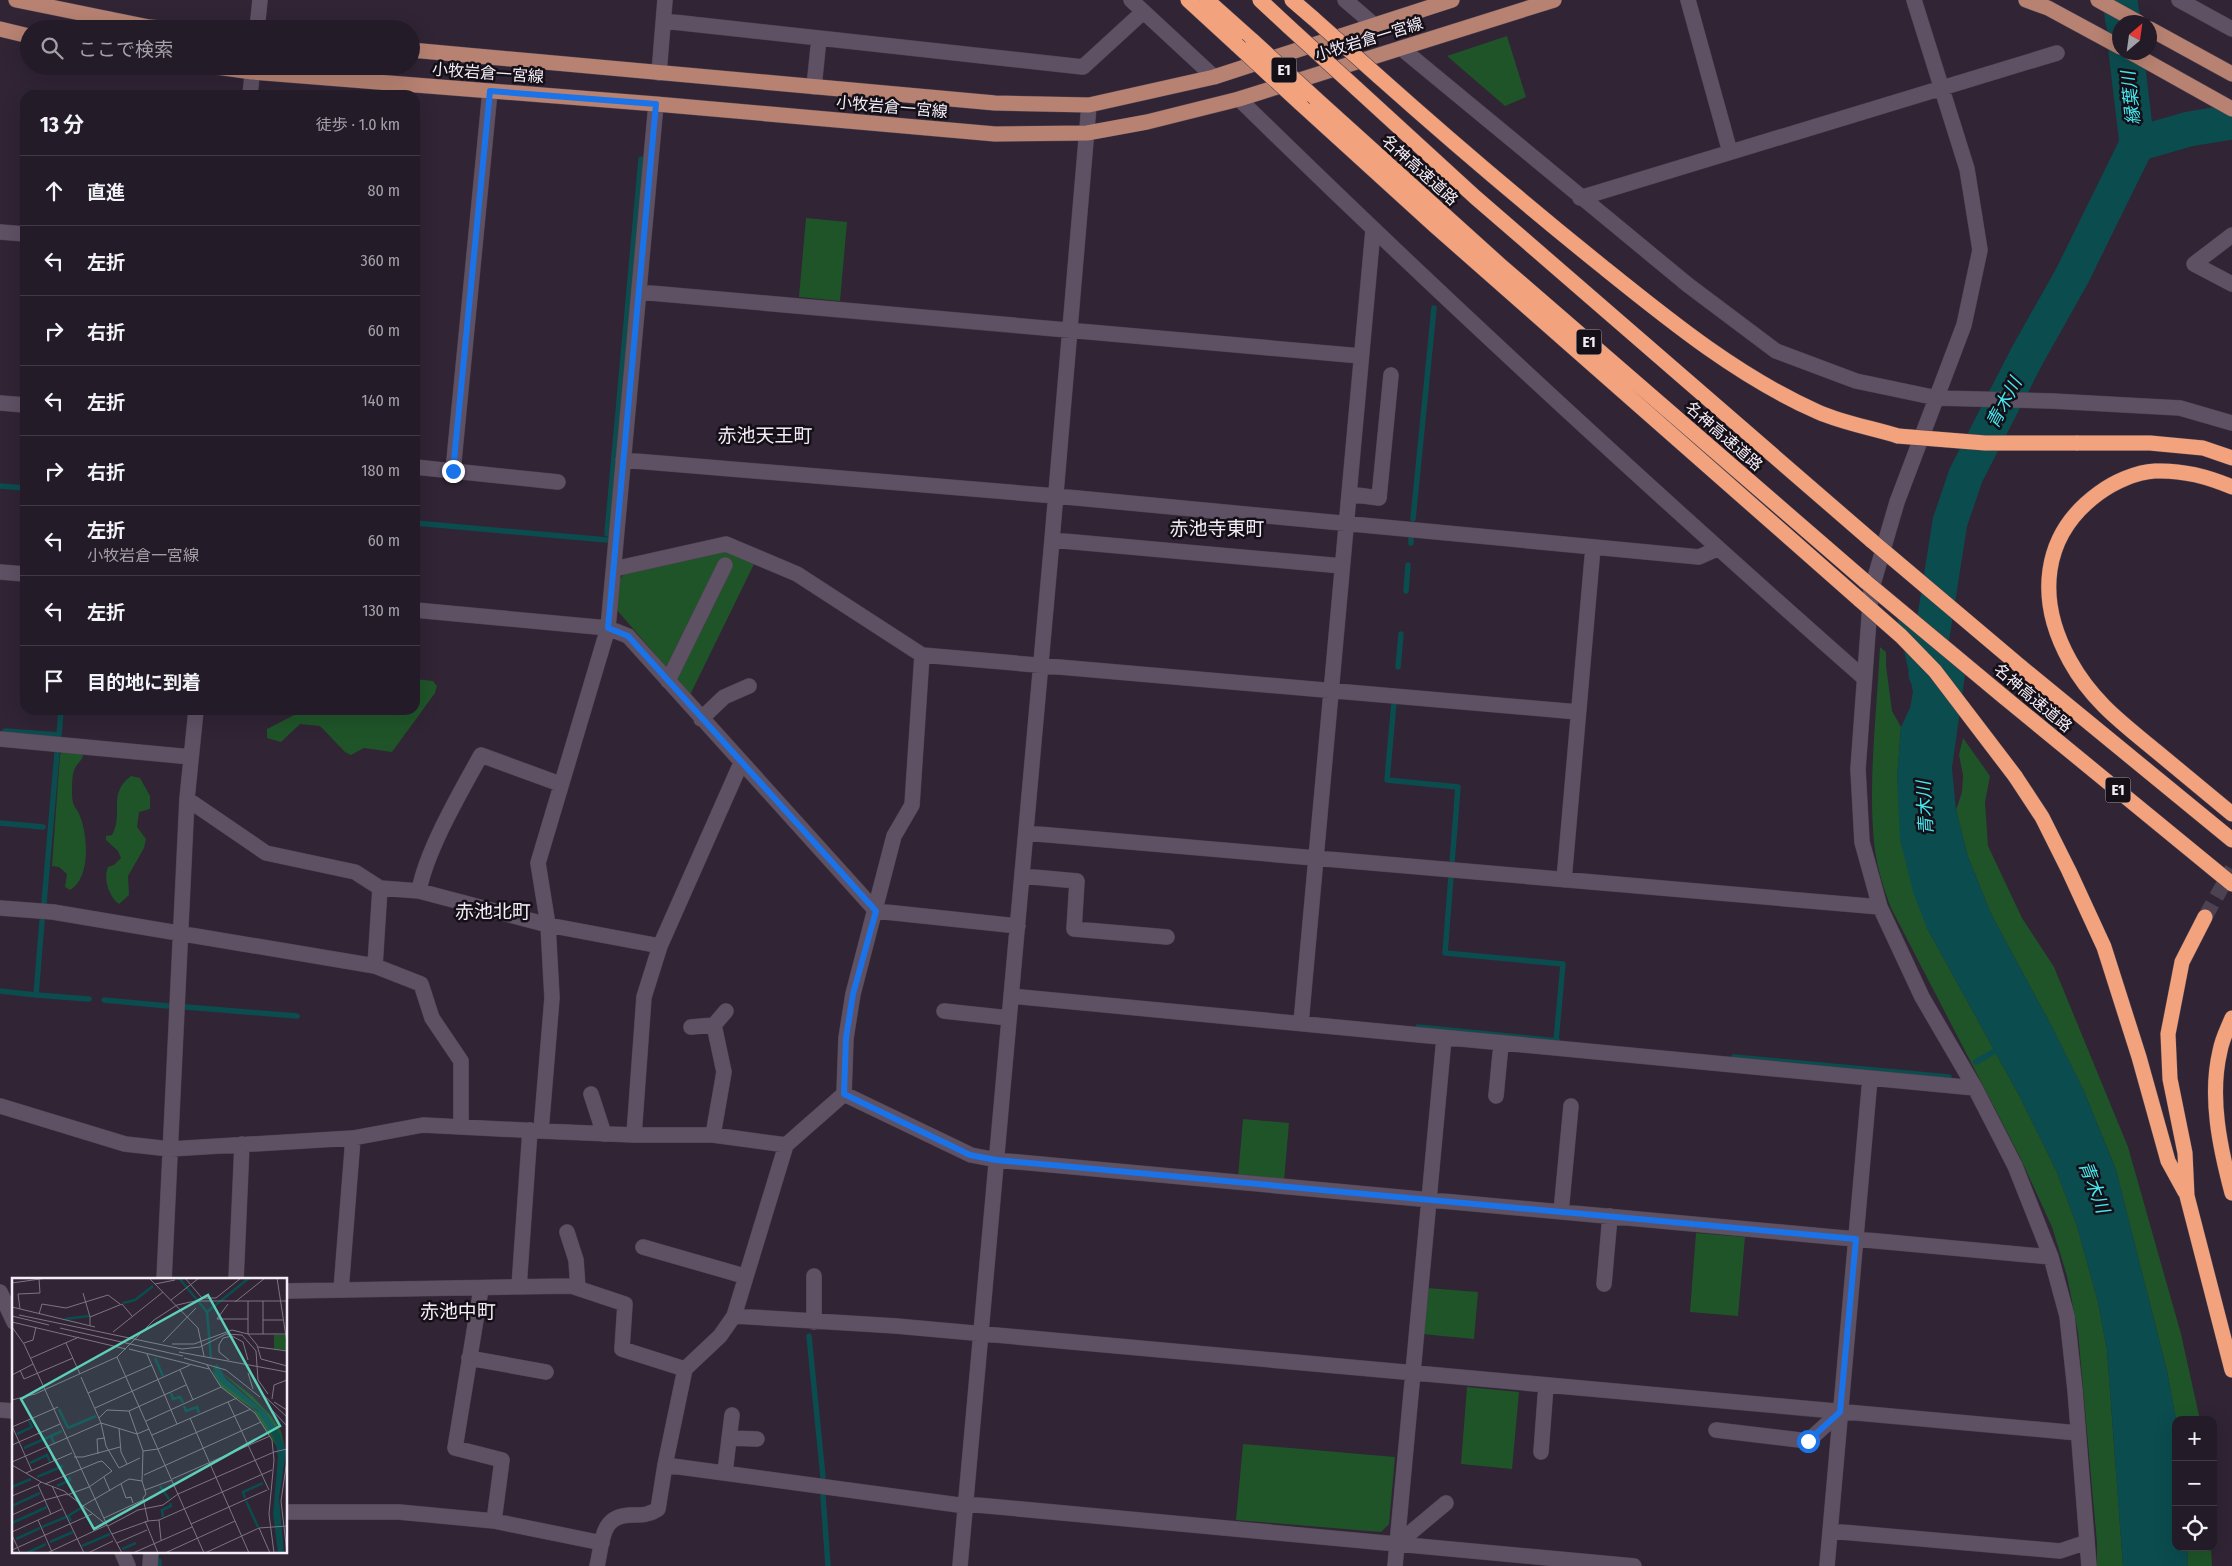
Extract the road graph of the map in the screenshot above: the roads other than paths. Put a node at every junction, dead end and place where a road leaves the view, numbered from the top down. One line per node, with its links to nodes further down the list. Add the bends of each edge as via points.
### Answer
1 (16, 0): 19 (main road)
2 (260, 0): 20 (street)
3 (665, 0): 21 (street)
4 (1131, 0): 17 (street)
5 (1188, 0): 142 (highway, bridge, via 1434,225 1901,636 1935,671 2015,776 2042,817 2065,863 2104,947 2168,1161)
6 (1207, 0): 101 (highway, 名神高速道路 / E1, bridge, via 1500,265 1866,582)
7 (1260, 0): 97 (highway, 名神高速道路 / E1, bridge, via 1520,237 1872,541)
8 (1292, 0): 62 (highway, bridge, via 1495,180 1659,312 1774,391 1820,413 1898,436 1985,443 2150,443 2194,447)
9 (1345, 0): 22 (street)
10 (1452, 0): 22 (main road, 小牧岩倉一宮線)
11 (1554, 0): 29 (main road, 小牧岩倉一宮線)
12 (1688, 0): 47 (street)
13 (1914, 0): 39 (street)
14 (2026, 0): 28 (main road, via 2048,8)
15 (2098, 0): 18 (main road)
16 (2179, 0): 24 (street)
17 (1143, 12): 27 (street, via 1083,67); 37 (street)
18 (2125, 15)
19 (114, 20)
20 (258, 20)
21 (664, 21): 27 (street); 33 (street)
22 (1373, 24): 37 (main road, 小牧岩倉一宮線)
23 (0, 29): 26 (main road)
24 (2232, 29)
25 (2157, 33): 34 (main road)
26 (20, 34)
27 (819, 38): 38 (street)
28 (2112, 42)
29 (1401, 48): 42 (main road, 小牧岩倉一宮線); 48 (street)
30 (420, 51): 33 (main road, 小牧岩倉一宮線)
31 (2057, 53): 39 (street)
32 (2144, 60): 45 (main road)
33 (659, 73): 38 (main road, 小牧岩倉一宮線)
34 (2232, 74)
35 (252, 75): 40 (street)
36 (317, 75): 41 (main road, 小牧岩倉一宮線)
37 (1214, 77): 44 (main road, 小牧岩倉一宮線)
38 (814, 87): 44 (main road, 小牧岩倉一宮線, via 995,103)
39 (1941, 88): 47 (street); 58 (street, via 1967,169 1980,250 1964,325)
40 (250, 90)
41 (490, 91): 43 (main road, 小牧岩倉一宮線); 65 (street)
42 (1239, 99): 46 (main road, 小牧岩倉一宮線); 49 (street)
43 (656, 104): 46 (main road, 小牧岩倉一宮線, via 995,134); 54 (street)
44 (1089, 104): 46 (street)
45 (2232, 109)
46 (1087, 133): 55 (street)
47 (1730, 152): 48 (street)
48 (1580, 198): 58 (street, via 1776,351 1856,381)
49 (1373, 230): 56 (street); 73 (street)
50 (0, 232): 51 (street)
51 (20, 234)
52 (2232, 235): 53 (street, via 2194,264)
53 (2232, 284)
54 (639, 292): 55 (street); 63 (street)
55 (1070, 328): 56 (street); 69 (street)
56 (1361, 356): 68 (street)
57 (1391, 375): 68 (street, via 1379,498)
58 (1937, 398): 61 (street, via 2180,408); 83 (street, via 1897,502 1871,592)
59 (0, 403): 60 (street)
60 (20, 405)
61 (2232, 424)
62 (2232, 458)
63 (623, 460): 69 (street); 76 (street)
64 (420, 468): 65 (street)
65 (453, 471): 66 (street)
66 (558, 482)
67 (2232, 487): 95 (highway, via 2203,475 2154,471 2114,482 2080,507 2057,540 2048,581 2052,620 2070,661 2103,707)
68 (1349, 494): 70 (street)
69 (1056, 496): 70 (street); 71 (street)
70 (1346, 524): 72 (street); 75 (street)
71 (1052, 540): 75 (street); 82 (street)
72 (1593, 547): 73 (street, via 1699,557); 87 (street)
73 (1717, 549): 83 (street)
74 (725, 564): 84 (street)
75 (1342, 566): 86 (street)
76 (614, 569): 80 (street); 81 (street, via 726,544 797,574)
77 (0, 573): 78 (street)
78 (20, 574)
79 (420, 610): 80 (street)
80 (608, 628): 84 (street, via 628,636); 93 (street)
81 (922, 655): 82 (street); 106 (street, via 912,805 894,836)
82 (1041, 666): 86 (street); 96 (street)
83 (1864, 678): 104 (street, via 1858,769 1862,842)
84 (668, 681): 89 (street)
85 (749, 686): 89 (street, via 724,697)
86 (1331, 691): 87 (street); 98 (street)
87 (1578, 712): 100 (street)
88 (195, 715): 91 (street)
89 (701, 719): 92 (street)
90 (0, 740): 91 (street)
91 (191, 757): 94 (street)
92 (741, 763): 106 (street); 112 (street)
93 (560, 784): 103 (street, via 481,755 455,802 421,877); 108 (street, via 538,863)
94 (187, 799): 102 (street, via 266,853 355,872); 110 (street)
95 (2232, 814)
96 (1026, 833): 98 (street); 99 (street)
97 (2232, 840)
98 (1316, 858): 100 (street); 119 (street)
99 (1022, 876): 109 (street); 111 (street, via 1077,881 1074,929)
100 (1564, 880): 104 (street)
101 (2232, 884)
102 (380, 888): 103 (street); 113 (street)
103 (419, 890): 108 (street)
104 (1880, 907): 125 (street, via 1922,997)
105 (0, 908): 110 (street, via 53,912)
106 (876, 911): 109 (street); 127 (street, via 853,994 846,1038)
107 (2205, 917): 142 (highway, via 2182,962 2168,1034 2170,1079 2185,1153)
108 (548, 925): 112 (street); 132 (street, via 552,998)
109 (1018, 926): 114 (street)
110 (180, 933): 113 (street); 139 (street)
111 (1167, 937)
112 (660, 946): 135 (street, via 644,997)
113 (375, 966): 131 (street, via 421,984 432,1018 462,1061)
114 (1011, 996): 117 (street); 119 (street)
115 (726, 1011): 120 (street)
116 (944, 1011): 117 (street)
117 (1010, 1018): 140 (street)
118 (2232, 1018): 141 (highway, via 2220,1050 2216,1088 2220,1148)
119 (1301, 1023): 122 (street)
120 (714, 1025): 121 (street); 134 (street, via 724,1072)
121 (691, 1027)
122 (1444, 1038): 123 (street); 143 (street)
123 (1500, 1044): 124 (street); 128 (street)
124 (1870, 1078): 125 (street); 147 (street)
125 (1975, 1088): 149 (street, via 2015,1166)
126 (591, 1094): 133 (street)
127 (844, 1094): 138 (street); 140 (street, via 970,1155)
128 (1496, 1096)
129 (0, 1106): 139 (street, via 125,1144)
130 (1571, 1106): 144 (street)
131 (461, 1126): 132 (street); 136 (street, via 423,1125)
132 (535, 1130): 133 (street); 155 (street)
133 (604, 1134): 135 (street)
134 (713, 1135): 135 (street); 138 (street)
135 (634, 1136)
136 (353, 1138): 137 (street); 158 (street)
137 (242, 1144): 139 (street); 153 (street)
138 (786, 1145): 150 (street)
139 (170, 1149): 152 (street)
140 (996, 1160): 143 (street); 164 (street)
141 (2232, 1193)
142 (2187, 1196): 167 (highway)
143 (1429, 1200): 144 (street); 169 (street)
144 (1561, 1212): 145 (street)
145 (1610, 1216): 147 (street); 154 (street)
146 (568, 1232): 156 (street, via 576,1260)
147 (1856, 1239): 149 (street); 171 (street)
148 (642, 1247): 150 (street)
149 (2051, 1257): 174 (street, via 2067,1316)
150 (744, 1276): 161 (street)
151 (814, 1276): 163 (street)
152 (164, 1278)
153 (236, 1278)
154 (1604, 1284)
155 (519, 1288): 156 (street); 157 (street)
156 (578, 1288): 166 (street, via 625,1304 622,1349)
157 (481, 1289): 158 (street); 165 (street)
158 (341, 1290): 159 (street)
159 (288, 1291)
160 (0, 1293): 162 (street)
161 (734, 1316): 163 (street); 166 (street, via 720,1336)
162 (12, 1318)
163 (814, 1322): 164 (street)
164 (981, 1334): 169 (street); 181 (street)
165 (469, 1358): 168 (street); 183 (street, via 455,1448 502,1460)
166 (684, 1369): 178 (street)
167 (2232, 1370)
168 (546, 1372)
169 (1413, 1373): 170 (street); 187 (street)
170 (1546, 1385): 171 (street); 177 (street)
171 (1840, 1412): 173 (street, via 1808,1441); 174 (street); 184 (street)
172 (732, 1415): 175 (street)
173 (1716, 1430)
174 (2078, 1433): 185 (street)
175 (729, 1438): 176 (street); 179 (street)
176 (757, 1439)
177 (1540, 1452)
178 (664, 1465): 179 (street); 186 (street, via 658,1510 649,1515 619,1515 606,1525)
179 (725, 1472): 181 (street)
180 (1446, 1503): 187 (street)
181 (966, 1505): 187 (street); 191 (street)
182 (288, 1512): 183 (street, via 399,1512)
183 (494, 1522): 186 (street)
184 (1830, 1531): 185 (street, via 2060,1551); 194 (street)
185 (2087, 1542): 195 (street)
186 (602, 1543): 190 (street)
187 (1397, 1544): 192 (street); 193 (street)
188 (123, 1554): 189 (street)
189 (128, 1566)
190 (597, 1566)
191 (960, 1566)
192 (1395, 1566)
193 (1634, 1566)
194 (1827, 1566)
195 (2089, 1566)

